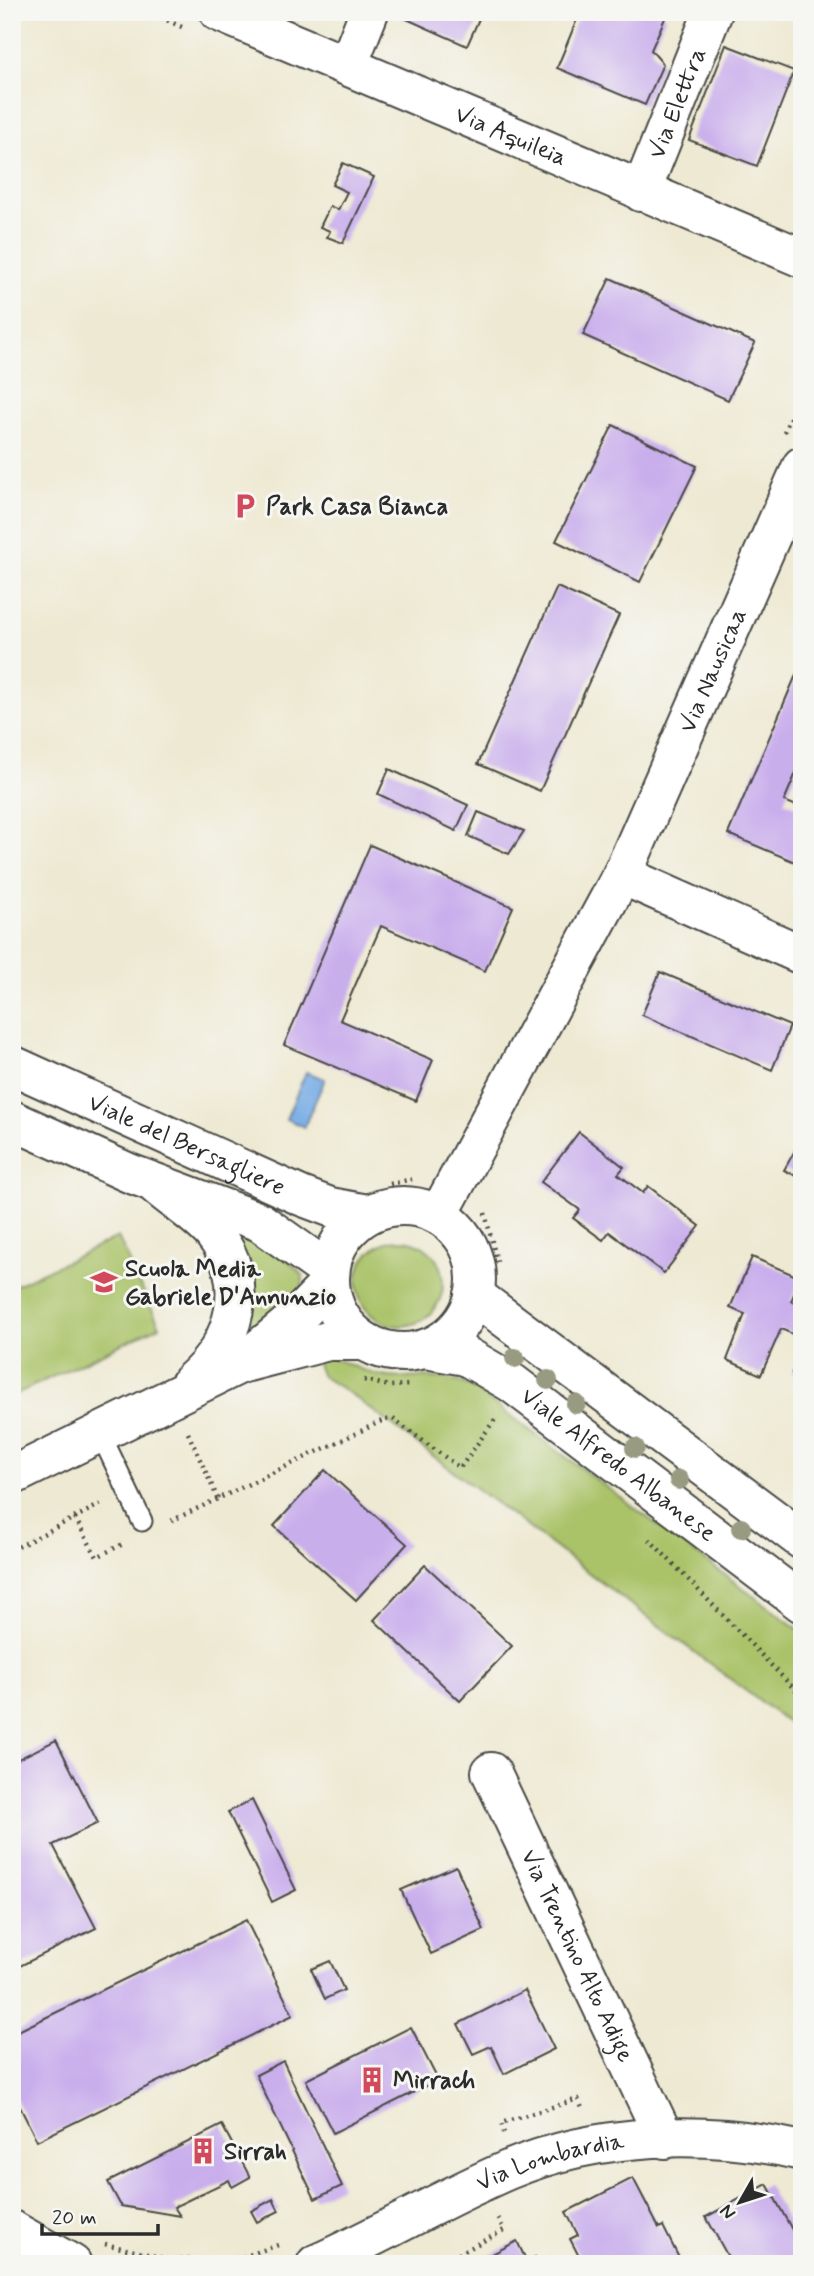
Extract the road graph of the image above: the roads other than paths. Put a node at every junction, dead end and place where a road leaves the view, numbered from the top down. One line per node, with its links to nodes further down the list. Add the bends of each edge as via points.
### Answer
1 (219, 12): 4 (street, Via Aquileia)
2 (369, 12): 4 (street)
3 (713, 12): 5 (street, Via Elettra)
4 (348, 65): 5 (street, Via Aquileia)
5 (641, 192): 6 (street, Via Aquileia)
6 (802, 258)
7 (802, 466): 8 (street, Via Nausicaa)
8 (622, 875): 9 (street); 14 (street, Via Nausicaa)
9 (802, 955)
10 (12, 1065): 13 (street, Viale del Bersagliere, via 330,1208)
11 (12, 1120): 12 (street, Viale del Bersagliere)
12 (152, 1182): 15 (street, Viale del Bersagliere, via 260,1222); 20 (street, via 212,1232 229,1255 235,1278 233,1320 220,1350)
13 (376, 1199): 14 (street, via 390,1206 415,1206); 15 (street, via 337,1245)
14 (439, 1214): 16 (street, via 467,1242 477,1280)
15 (329, 1278): 17 (street); 18 (street, via 279,1334)
16 (487, 1282): 19 (street, via 462,1323); 24 (street, Viale Alfredo Albanese)
17 (361, 1360): 18 (street, via 328,1340); 19 (street, via 401,1353)
18 (240, 1364): 20 (street)
19 (422, 1367): 25 (street, Viale Alfredo Albanese, via 466,1356 512,1383)
20 (170, 1400): 21 (street)
21 (100, 1433): 22 (street); 23 (lane)
22 (12, 1476)
23 (142, 1521)
24 (802, 1540)
25 (802, 1603)
26 (491, 1772): 27 (street, Via Trentino Alto Adige)
27 (665, 2139): 28 (street, Via Lombardia, via 726,2138); 31 (street, Via Lombardia, via 602,2144 508,2170)
28 (802, 2151)
29 (12, 2230): 30 (street)
30 (72, 2264)
31 (316, 2264)

